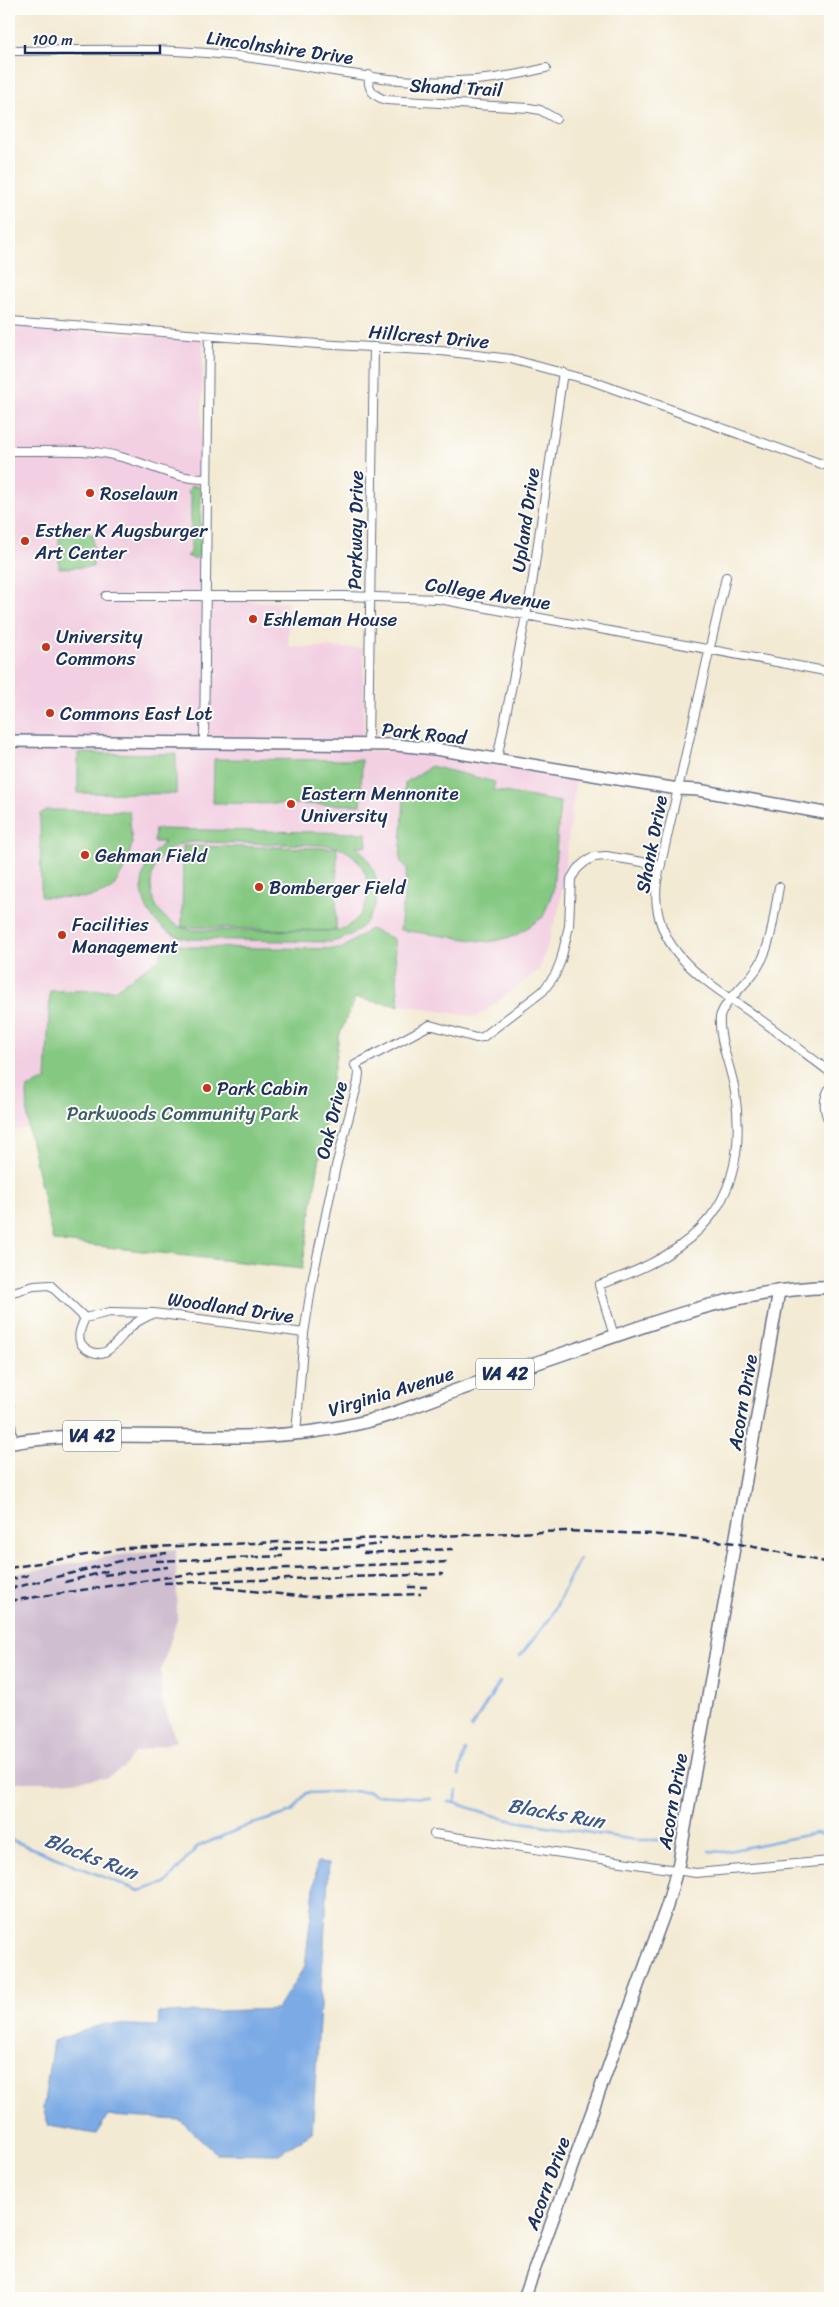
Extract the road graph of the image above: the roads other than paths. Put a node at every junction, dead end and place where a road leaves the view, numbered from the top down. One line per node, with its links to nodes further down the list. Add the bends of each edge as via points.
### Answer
1 (9, 51): 3 (street, Lincolnshire Drive, via 181,51 264,59)
2 (546, 68): 3 (street, Lincolnshire Drive, via 454,80 399,80)
3 (369, 76): 4 (street, Shand Trail, via 369,88 386,100 530,108)
4 (556, 119)
5 (9, 320): 6 (street, Hillcrest Drive)
6 (209, 336): 7 (street, Hillcrest Drive); 11 (street)
7 (374, 347): 8 (street, Hillcrest Drive, via 485,356); 15 (street, Parkway Drive)
8 (563, 372): 10 (street, Hillcrest Drive); 16 (street, Upland Drive)
9 (9, 451): 11 (street, via 104,454 186,479)
10 (830, 467)
11 (206, 480): 14 (street)
12 (726, 577): 17 (street, Shank Drive)
13 (106, 596): 14 (street, College Avenue)
14 (206, 596): 15 (street, College Avenue); 20 (street)
15 (370, 597): 16 (street, College Avenue, via 446,600); 21 (street, Parkway Drive)
16 (527, 614): 17 (street, College Avenue); 22 (street, Upland Drive)
17 (710, 649): 18 (street, College Avenue); 23 (street, Shank Drive)
18 (830, 672)
19 (9, 742): 20 (street, Park Road)
20 (204, 742): 21 (street, Park Road)
21 (368, 744): 22 (street, Park Road)
22 (497, 758): 23 (street, Park Road)
23 (678, 789): 24 (street, Park Road); 25 (street, Shank Drive)
24 (830, 814)
25 (661, 865): 27 (street, Shank Drive, via 656,900 658,917 666,937 685,963); 36 (street, Oak Drive, via 603,856 579,866 571,879 566,941 555,975 543,991 488,1035 476,1038 430,1025 355,1065 358,1082 325,1217)
26 (780, 887): 27 (street, via 764,955 750,979)
27 (731, 999): 28 (street, Shank Drive); 37 (street, via 720,1020 737,1108 737,1155 729,1184 714,1213 688,1242 656,1261 599,1285)
28 (830, 1072)
29 (830, 1087): 30 (street, via 824,1108)
30 (830, 1123)
31 (830, 1287): 32 (main road, Virginia Avenue / VA 42)
32 (779, 1291): 37 (main road, Virginia Avenue / VA 42, via 714,1303); 43 (street, Acorn Drive)
33 (9, 1293): 35 (street, via 50,1285)
34 (154, 1313): 35 (street, Woodland Drive, via 110,1312); 35 (street, Woodland Drive, via 134,1325 111,1350 101,1354 90,1352 82,1345 79,1332); 36 (street, Woodland Drive)
35 (84, 1318)
36 (304, 1333): 39 (street, Oak Drive)
37 (614, 1336): 39 (main road, Virginia Avenue / VA 42, via 386,1416)
38 (9, 1403): 40 (street)
39 (296, 1434): 40 (main road, Virginia Avenue / VA 42, via 218,1438 86,1436)
40 (11, 1442)
41 (434, 1834): 43 (street)
42 (830, 1861): 43 (street, via 728,1872)
43 (676, 1871): 44 (street, Acorn Drive, via 667,1906)
44 (524, 2298)

